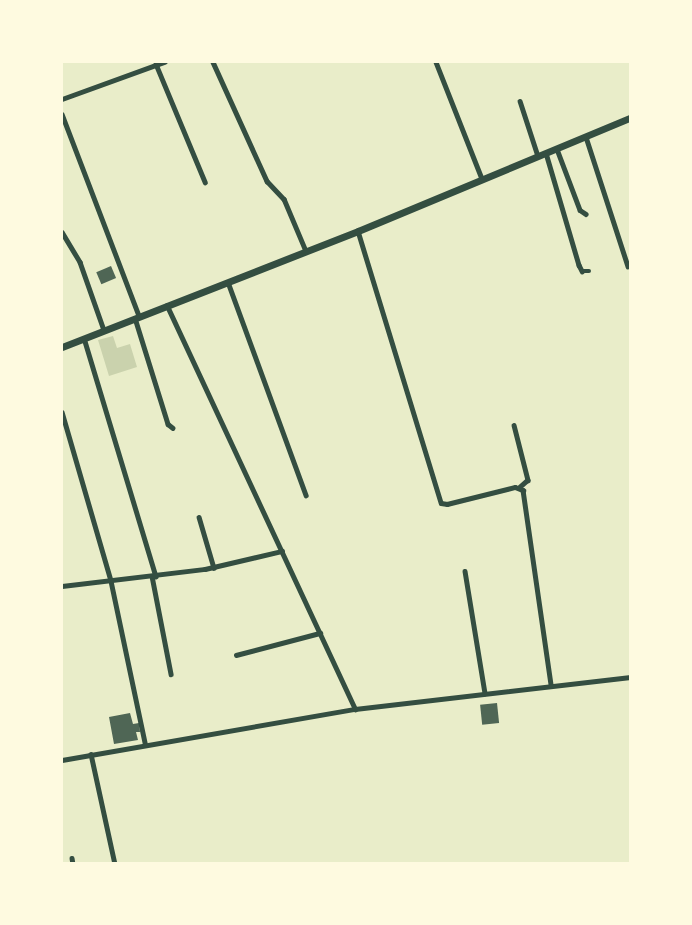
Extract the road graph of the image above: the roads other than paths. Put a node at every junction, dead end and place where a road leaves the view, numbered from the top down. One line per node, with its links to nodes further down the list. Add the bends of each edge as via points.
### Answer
1 (164, 62): 4 (street)
2 (213, 62): 17 (street, via 267,181 284,199)
3 (436, 62): 12 (street)
4 (156, 64): 5 (street); 13 (street)
5 (62, 99)
6 (520, 101): 11 (street)
7 (62, 114): 22 (street)
8 (630, 118): 9 (main road)
9 (586, 137): 10 (main road); 18 (street)
10 (556, 148): 11 (main road); 14 (street, via 580,210)
11 (542, 154): 12 (main road); 19 (street, via 579,265 582,271)
12 (482, 179): 15 (main road)
13 (205, 182)
14 (586, 214)
15 (358, 231): 17 (main road); 29 (street, via 441,503)
16 (62, 232): 23 (street, via 83,268)
17 (306, 251): 20 (main road)
18 (628, 266)
19 (589, 271)
20 (228, 282): 21 (main road); 30 (street)
21 (167, 305): 22 (main road); 32 (street)
22 (137, 317): 23 (main road); 28 (street, via 168,424)
23 (104, 330): 24 (main road)
24 (84, 338): 25 (main road); 35 (street)
25 (62, 347)
26 (62, 412): 36 (street)
27 (514, 425): 29 (street, via 528,480)
28 (173, 428)
29 (519, 488): 42 (street, via 525,494)
30 (306, 495)
31 (199, 517): 33 (street)
32 (282, 551): 33 (street); 38 (street)
33 (214, 568): 35 (street)
34 (465, 571): 43 (street)
35 (154, 576): 36 (street); 40 (street)
36 (111, 581): 37 (street); 45 (street)
37 (62, 586)
38 (320, 633): 39 (street); 44 (street)
39 (236, 655)
40 (171, 674)
41 (630, 677): 42 (street)
42 (551, 685): 43 (street)
43 (485, 693): 44 (street)
44 (355, 708): 45 (street)
45 (145, 743): 46 (street)
46 (91, 754): 47 (street); 48 (street)
47 (62, 760)
48 (115, 864)

